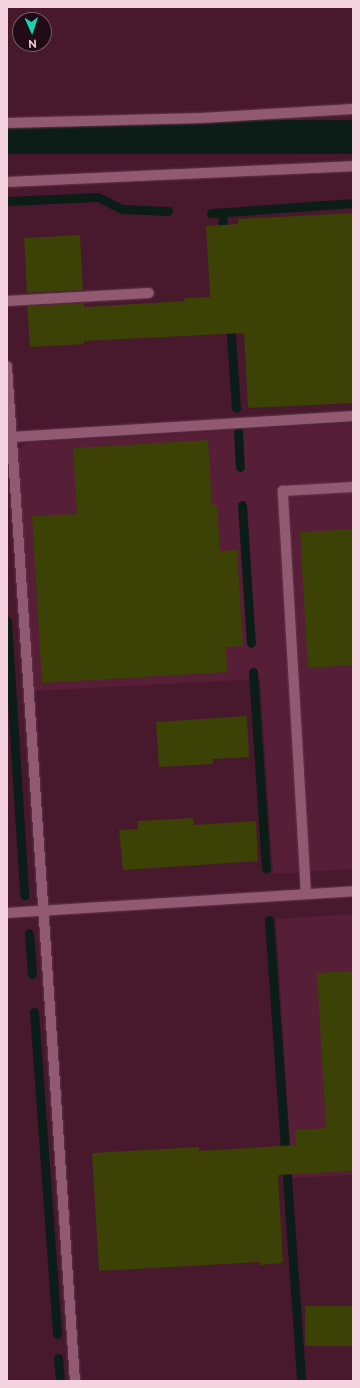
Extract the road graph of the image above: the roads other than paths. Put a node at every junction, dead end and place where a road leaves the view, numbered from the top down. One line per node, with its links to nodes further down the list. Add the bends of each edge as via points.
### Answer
1 (353, 108): 2 (street, via 202,118)
2 (7, 123)
3 (353, 166): 4 (street)
4 (7, 182)
5 (148, 293): 6 (street)
6 (7, 301)
7 (7, 366): 9 (street)
8 (353, 416): 9 (street)
9 (12, 437): 13 (street)
10 (353, 487): 12 (street, via 283,491)
11 (353, 891): 12 (street)
12 (306, 894): 13 (street)
13 (44, 911): 14 (street); 15 (street)
14 (7, 913)
15 (76, 1381)

